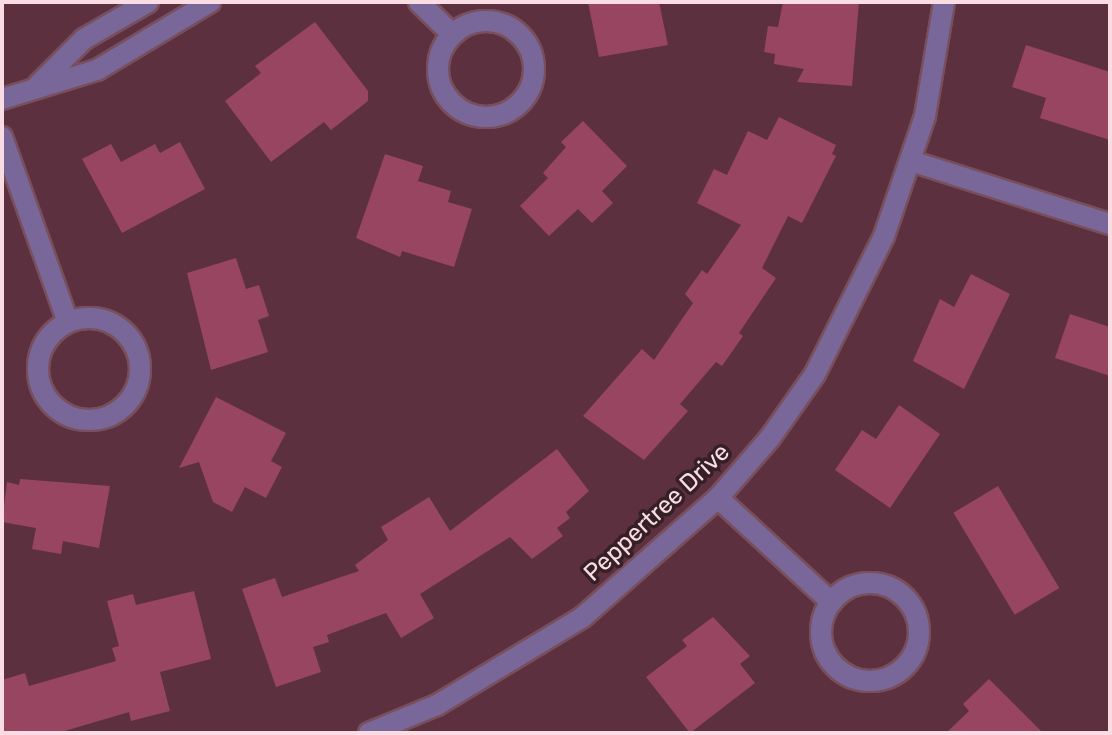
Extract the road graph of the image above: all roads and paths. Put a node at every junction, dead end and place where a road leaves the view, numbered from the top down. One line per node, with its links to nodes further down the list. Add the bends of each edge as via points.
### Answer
1 (148, 2): 6 (street, via 84,39)
2 (210, 2): 6 (street, via 97,70)
3 (419, 2): 5 (street)
4 (944, 2): 9 (street, Peppertree Drive)
5 (452, 34): 5 (street, via 437,69 452,105 481,118 496,117 524,100 535,70 525,39 513,28 481,20)
6 (38, 85): 7 (street)
7 (2, 99)
8 (2, 137): 11 (street)
9 (911, 161): 10 (street); 12 (street, Peppertree Drive, via 854,305 815,374)
10 (1110, 224)
11 (68, 322): 11 (street, via 44,344 38,377 44,393 54,406 84,420 116,412 137,386 138,352 130,337 102,319)
12 (718, 498): 13 (street); 14 (street, Peppertree Drive, via 583,617 437,705)
13 (831, 602): 13 (street, via 824,616 823,647 842,673 880,680 902,670 912,658 920,626 905,597 876,583 844,590)
14 (369, 733)

